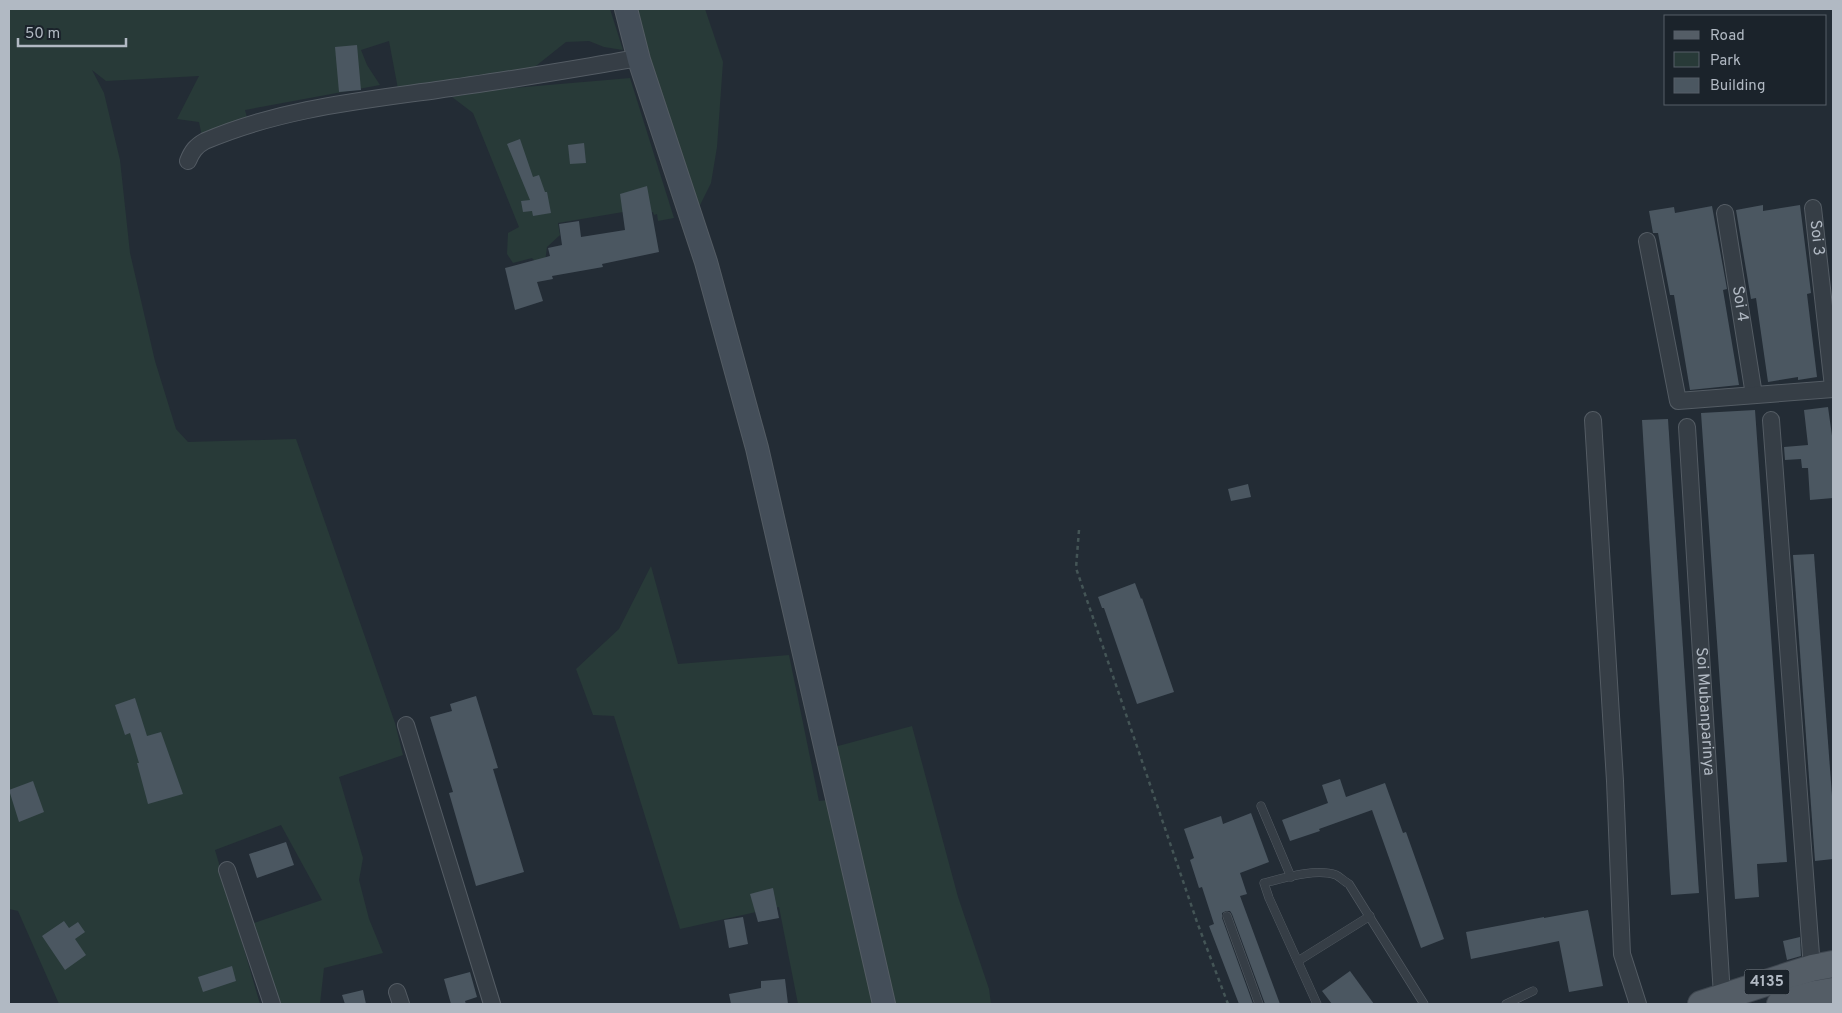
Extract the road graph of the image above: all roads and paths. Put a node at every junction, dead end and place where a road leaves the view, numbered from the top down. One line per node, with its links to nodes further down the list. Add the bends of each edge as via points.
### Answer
1 (626, 9): 2 (street)
2 (639, 58): 3 (street, via 291,112 205,140 192,152); 26 (street, via 706,262 757,448)
3 (188, 161)
4 (1813, 208): 7 (street, Soi 3)
5 (1725, 213): 8 (street, Soi 4)
6 (1647, 241): 8 (street, via 1678,401)
7 (1833, 388): 8 (street)
8 (1754, 396)
9 (1593, 420): 32 (street, via 1622,954)
10 (1771, 420): 20 (street)
11 (1687, 427): 23 (street, Soi Mubanparinya)
12 (1079, 530): 27 (path, via 1076,568)
13 (406, 725): 25 (street)
14 (1262, 806): 16 (lane)
15 (227, 870): 24 (street)
16 (1291, 877): 18 (lane, via 1321,873 1336,875 1349,884); 19 (lane, via 1264,883)
17 (1227, 916): 28 (lane)
18 (1370, 916): 19 (lane); 30 (lane)
19 (1298, 961): 29 (lane)
20 (1822, 966): 23 (main road, 4135)
21 (1532, 991): 31 (lane)
22 (1833, 992): 33 (main road, 4135)
23 (1712, 1000)
24 (272, 1004)
25 (492, 1004)
26 (884, 1004)
27 (1228, 1004)
28 (1259, 1004)
29 (1317, 1004)
30 (1424, 1004)
31 (1506, 1004)
32 (1638, 1004)
33 (1780, 1004)

